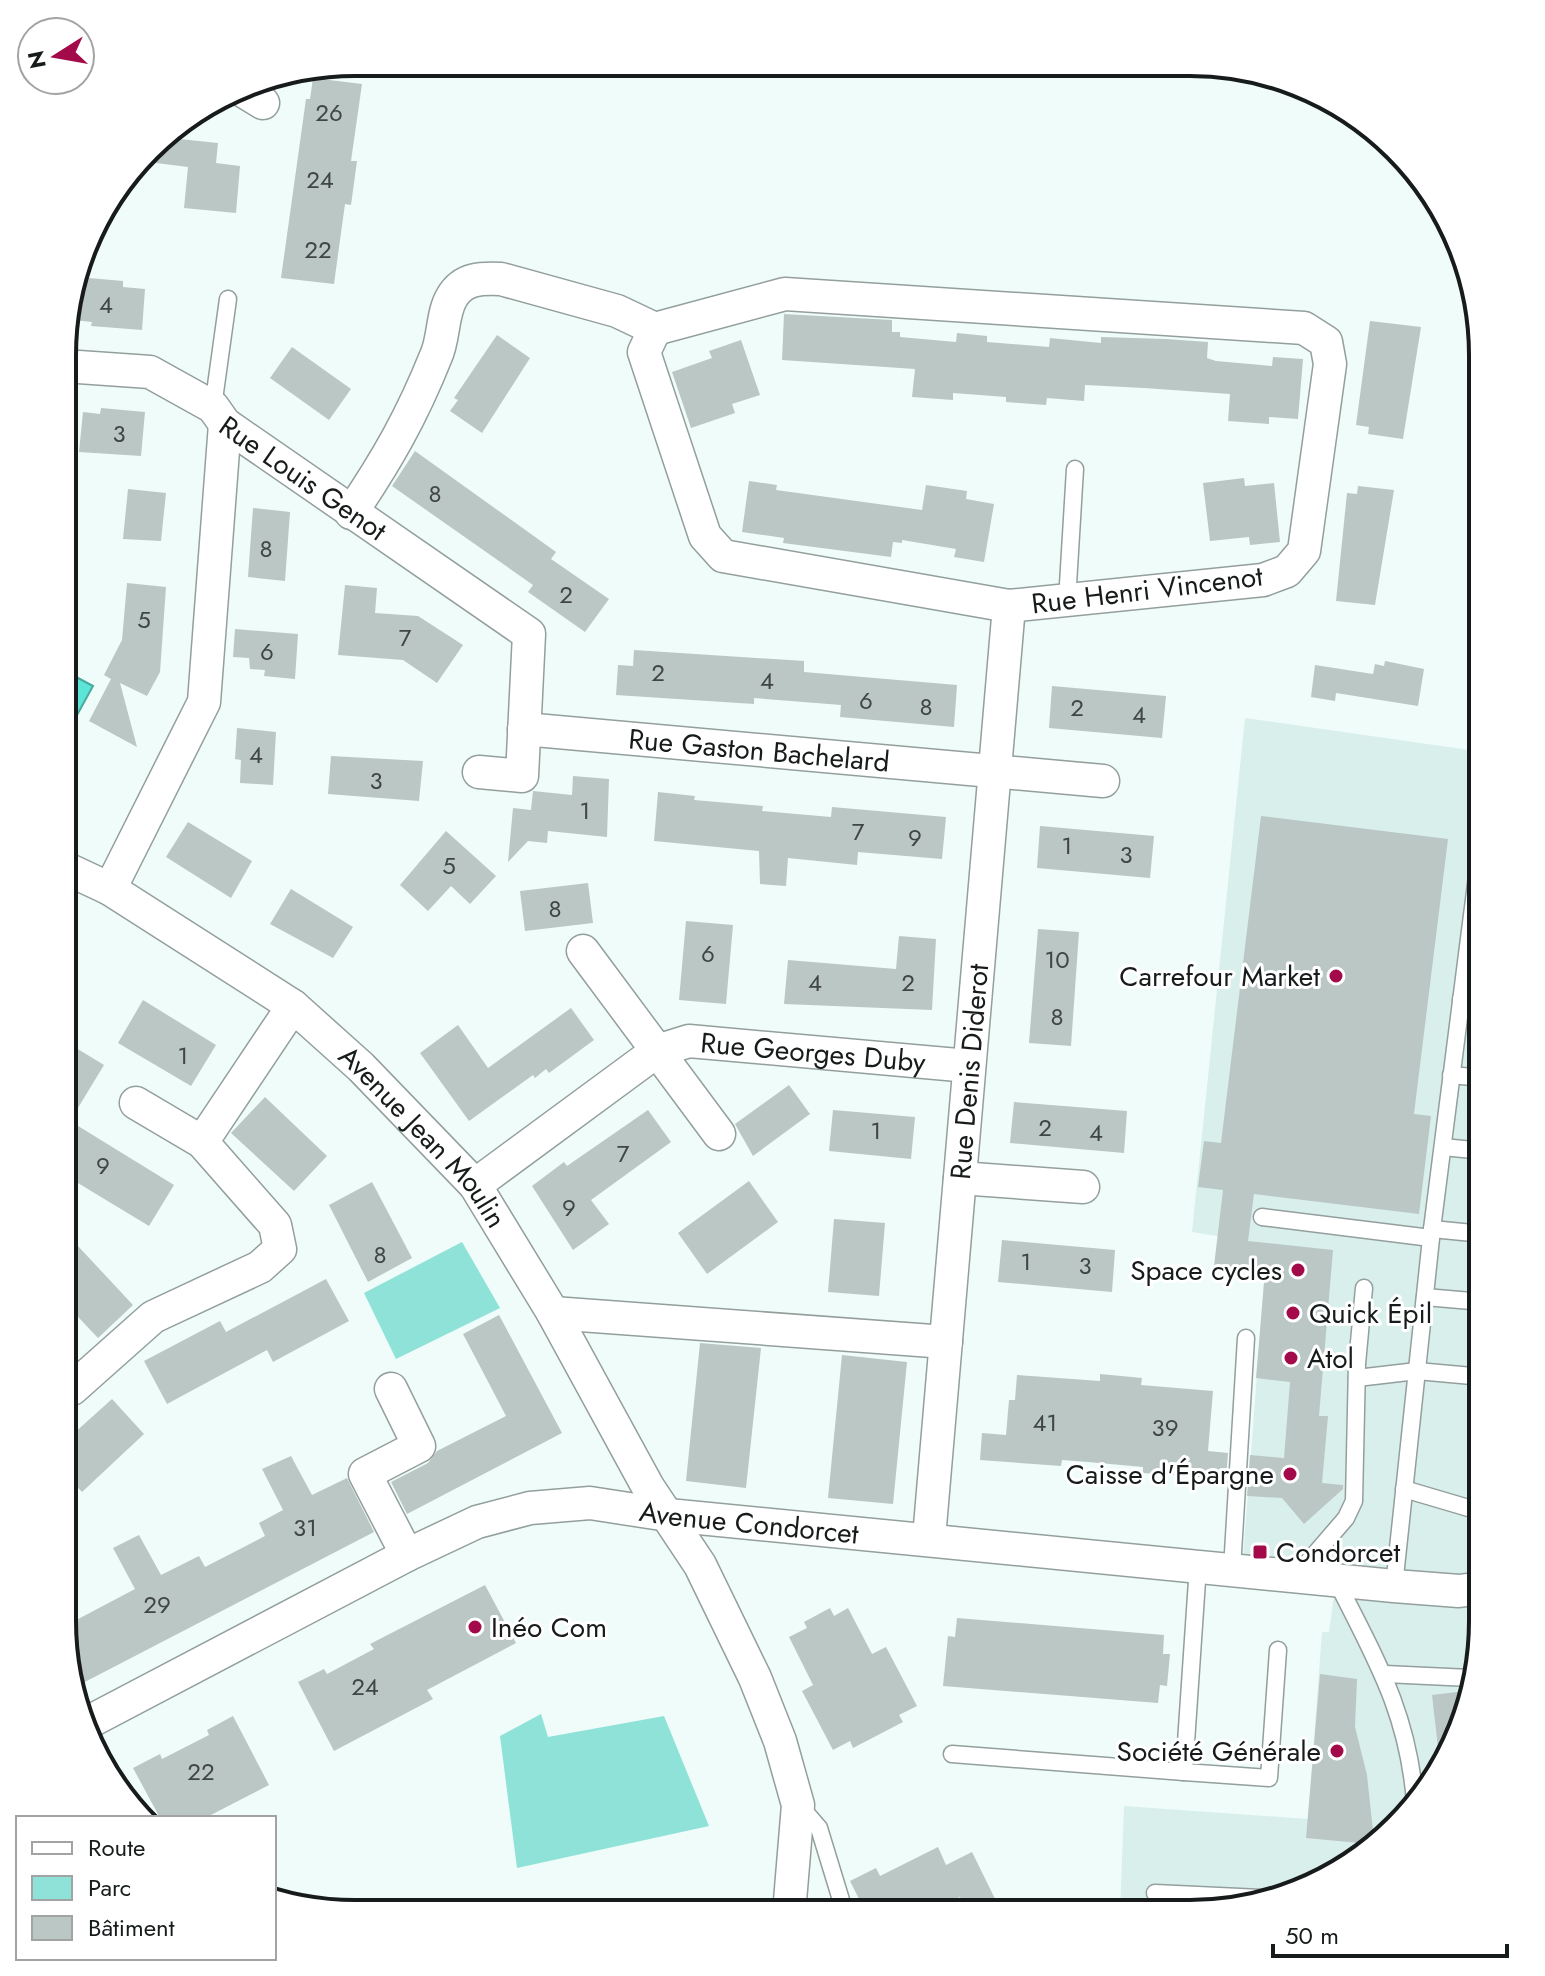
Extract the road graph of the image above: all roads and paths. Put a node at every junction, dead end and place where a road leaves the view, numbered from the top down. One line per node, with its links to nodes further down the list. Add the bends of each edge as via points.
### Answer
1 (228, 299): 4 (lane)
2 (655, 329): 6 (street, via 617,311 501,279 481,278 463,286 451,298 440,346 395,448); 7 (street, Rue Henri Vincenot, via 785,294 1304,328 1326,342 1330,364 1304,551 1287,571 1263,580); 8 (street, Rue Henri Vincenot, via 644,352 705,536 723,556)
3 (76, 367): 4 (street, Rue Louis Genot, via 150,372)
4 (219, 416): 6 (street, Rue Louis Genot); 14 (street, via 204,702)
5 (1075, 469): 7 (lane)
6 (351, 513): 9 (street, Rue Louis Genot, via 529,634)
7 (1067, 601): 8 (street, Rue Henri Vincenot)
8 (1009, 606): 10 (street, Rue Denis Diderot)
9 (524, 729): 10 (street, Rue Gaston Bachelard); 11 (street, via 522,776)
10 (995, 771): 12 (street, Rue Gaston Bachelard); 21 (street, Rue Denis Diderot)
11 (479, 772)
12 (1103, 781)
13 (76, 873): 14 (street, Avenue Jean Moulin)
14 (110, 889): 19 (street, Avenue Jean Moulin)
15 (583, 951): 20 (street, Rue Georges Duby)
16 (1469, 964): 17 (lane)
17 (1461, 999): 18 (lane); 22 (lane)
18 (1468, 1000)
19 (293, 1006): 26 (street); 30 (street, Avenue Jean Moulin, via 361,1067)
20 (657, 1051): 21 (street, Rue Georges Duby, via 689,1041); 25 (street, Rue Georges Duby); 30 (street, Rue Georges Duby)
21 (969, 1066): 29 (street, Rue Denis Diderot)
22 (1451, 1075): 23 (lane); 27 (lane)
23 (1468, 1077)
24 (136, 1103): 26 (street)
25 (719, 1134)
26 (202, 1142): 44 (street, via 275,1225 280,1249 260,1267 153,1317)
27 (1443, 1147): 28 (lane); 33 (lane)
28 (1468, 1150)
29 (960, 1178): 31 (street); 40 (street, Rue Denis Diderot)
30 (475, 1185): 38 (street, Avenue Jean Moulin)
31 (1083, 1187)
32 (1262, 1217): 33 (lane)
33 (1432, 1233): 34 (lane); 36 (lane)
34 (1468, 1234)
35 (1364, 1288): 43 (lane)
36 (1425, 1297): 37 (lane); 41 (lane)
37 (1468, 1301)
38 (553, 1313): 40 (street); 48 (street, Avenue Jean Moulin)
39 (1246, 1338): 52 (lane)
40 (946, 1342): 49 (street, Rue Denis Diderot)
41 (1417, 1371): 42 (lane); 43 (lane); 46 (lane)
42 (1468, 1376)
43 (1357, 1378): 53 (lane, via 1354,1501 1346,1518)
44 (76, 1385)
45 (391, 1389): 50 (street, via 419,1446 365,1474)
46 (1404, 1489): 47 (lane); 55 (lane)
47 (1468, 1508)
48 (668, 1515): 49 (street, Avenue Condorcet); 50 (street, Avenue Condorcet, via 590,1503 530,1508 477,1522); 64 (street, Avenue Jean Moulin, via 700,1565 755,1678)
49 (929, 1538): 51 (street, Avenue Condorcet)
50 (407, 1555): 60 (street, Avenue Condorcet)
51 (1198, 1566): 52 (street, Avenue Condorcet); 62 (lane)
52 (1232, 1569): 53 (street, Avenue Condorcet)
53 (1296, 1576): 54 (street, Avenue Condorcet)
54 (1336, 1580): 55 (street, Avenue Condorcet); 58 (lane)
55 (1394, 1586): 56 (street, Avenue Condorcet)
56 (1468, 1594)
57 (1278, 1650): 62 (lane, via 1269,1778)
58 (1385, 1674): 59 (lane); 63 (lane, via 1408,1744)
59 (1464, 1678)
60 (94, 1719)
61 (952, 1754): 62 (lane)
62 (1184, 1772)
63 (1414, 1786)
64 (798, 1805): 67 (street); 68 (lane, via 819,1828)
65 (1155, 1893): 66 (lane)
66 (1234, 1897)
67 (790, 1899)
68 (841, 1899)

